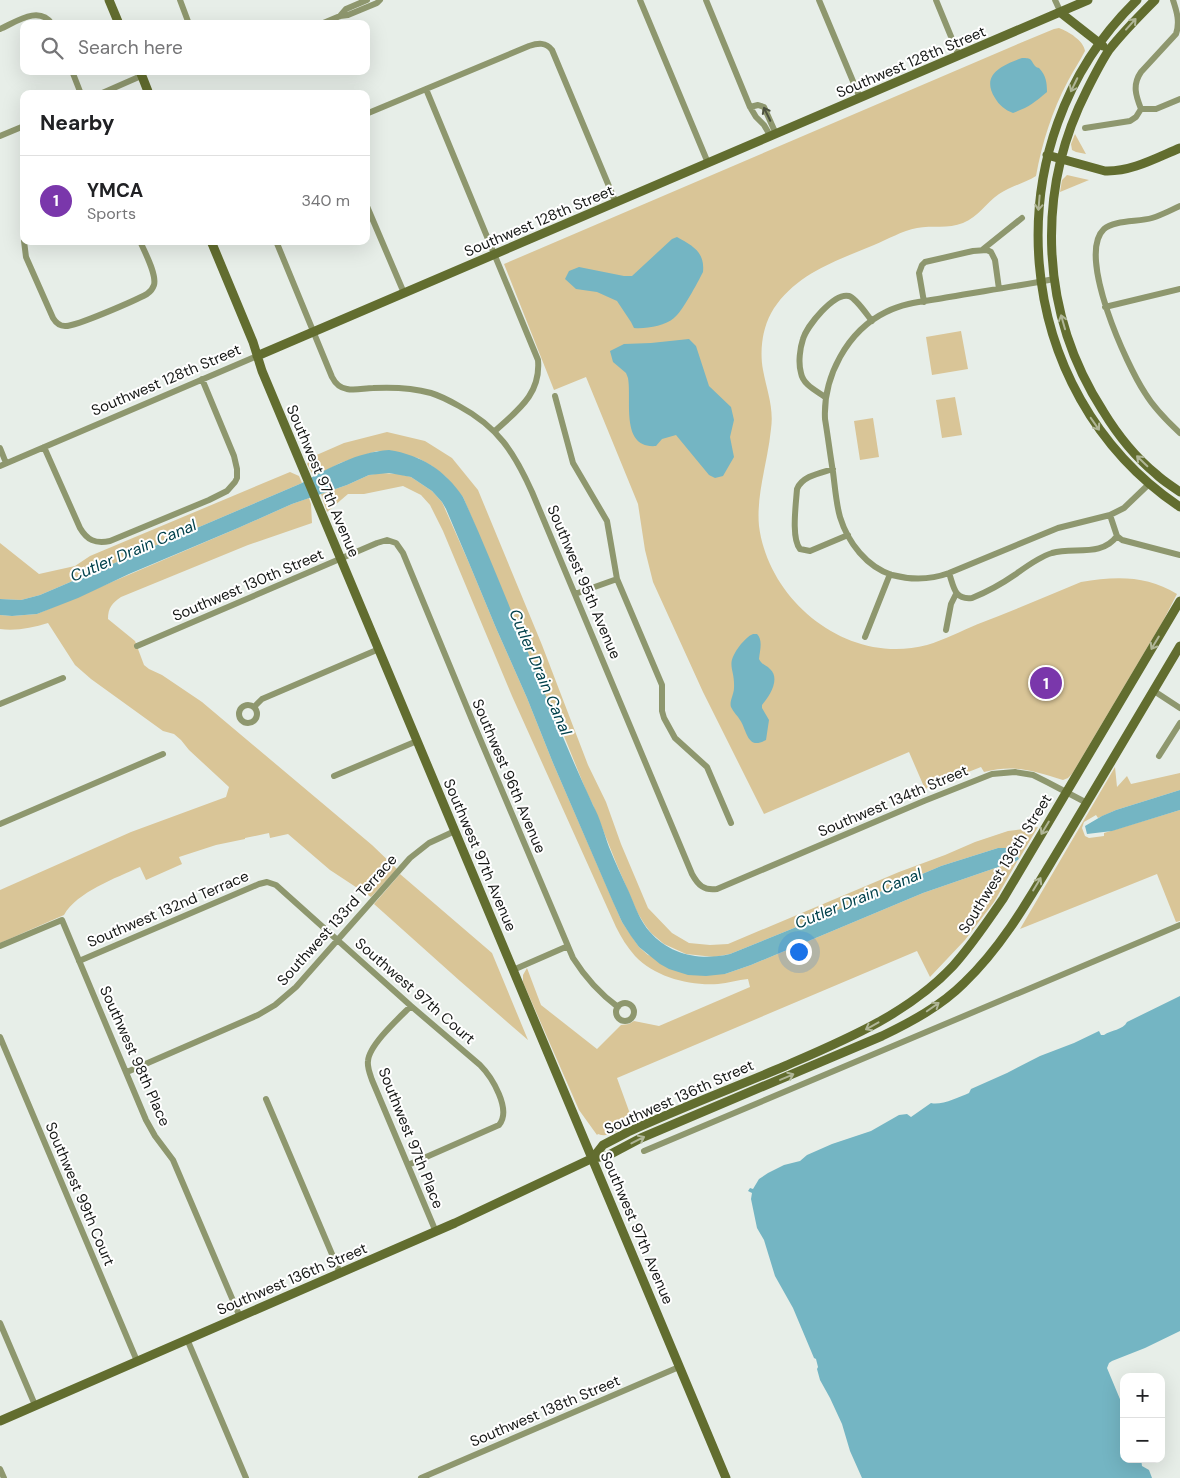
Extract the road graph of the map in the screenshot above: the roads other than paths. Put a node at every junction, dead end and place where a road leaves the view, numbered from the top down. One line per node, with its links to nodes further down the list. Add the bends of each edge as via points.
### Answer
1 (109, 0): 18 (street)
2 (180, 0): 19 (street)
3 (367, 0): 15 (street, via 346,9)
4 (380, 0): 15 (street)
5 (640, 0): 45 (street)
6 (706, 0): 35 (street)
7 (820, 0): 33 (street)
8 (936, 0): 25 (street)
9 (1055, 0): 14 (street)
10 (1088, 0): 14 (street, Southwest 128th Street)
11 (1137, 0): 23 (street)
12 (1155, 0): 24 (street, one-way to 12)
13 (1173, 0): 36 (street, via 1180,20 1179,28 1136,80 1135,92)
14 (1061, 13): 23 (street); 25 (street, Southwest 128th Street)
15 (340, 16): 20 (street)
16 (22, 20): 17 (street, via 38,14)
17 (48, 20)
18 (117, 20)
19 (188, 20)
20 (330, 20)
21 (20, 21): 22 (street)
22 (0, 29)
23 (1099, 43): 24 (street); 43 (street, one-way to 43, via 1065,105)
24 (1109, 51): 44 (street, via 1076,112)
25 (959, 56): 33 (street, Southwest 128th Street)
26 (74, 75): 30 (street)
27 (136, 75): 31 (street)
28 (141, 75): 32 (street)
29 (426, 89): 37 (street); 46 (street, via 529,46 545,44 552,50); 55 (street)
30 (79, 90)
31 (108, 90)
32 (147, 90)
33 (860, 98): 40 (street, Southwest 128th Street)
34 (1180, 99): 36 (street, via 1156,109)
35 (750, 107): 40 (street); 40 (street, one-way to 35, via 764,106)
36 (1141, 109): 39 (street, via 1130,121)
37 (370, 112)
38 (20, 128): 41 (street)
39 (1085, 128)
40 (773, 135): 45 (street, Southwest 128th Street)
41 (0, 136)
42 (1180, 148): 44 (street, via 1121,170 1105,170)
43 (1048, 155): 44 (street); 57 (street, one-way to 57, via 1038,226)
44 (1060, 159): 56 (street, via 1051,229)
45 (708, 164): 46 (street, Southwest 128th Street)
46 (616, 203): 55 (street, Southwest 128th Street)
47 (1180, 206): 62 (street, via 1153,217 1115,224 1101,232 1096,249)
48 (370, 213): 60 (street)
49 (1022, 218): 54 (street)
50 (24, 245): 51 (street, via 53,318 60,325 70,326 150,291 154,282 152,270)
51 (142, 245)
52 (213, 245): 65 (street, Southwest 97th Avenue)
53 (278, 245): 64 (street)
54 (982, 250): 58 (street, via 991,252 993,256); 61 (street, via 922,264 919,274)
55 (495, 254): 60 (street, Southwest 128th Street); 73 (street, via 538,363 532,392)
56 (1054, 279): 57 (street); 67 (street, one-way to 56, via 1062,320)
57 (1041, 282): 58 (street); 68 (street, via 1054,340)
58 (999, 289): 61 (street)
59 (1180, 289): 62 (street)
60 (404, 293): 64 (street, Southwest 128th Street)
61 (924, 302): 63 (street, via 896,308)
62 (1106, 307): 74 (street, via 1137,381)
63 (872, 322): 71 (street, via 856,336 837,362); 71 (street, via 853,298 846,295 829,304 805,334 801,373 808,385)
64 (314, 332): 65 (street, Southwest 128th Street); 73 (street, Southwest 95th Avenue, via 339,386 347,389 413,389 430,393 470,412)
65 (257, 356): 66 (street, Southwest 128th Street); 87 (street, Southwest 97th Avenue)
66 (202, 379): 75 (street, Southwest 128th Street); 75 (street, via 237,469 235,482 216,497 110,541 90,540 80,528)
67 (1087, 384): 68 (street); 69 (street)
68 (1075, 391): 72 (street)
69 (1093, 395): 72 (street); 80 (street, one-way to 69, via 1135,455)
70 (555, 396): 90 (street, via 573,463 607,521)
71 (825, 397): 78 (street)
72 (1081, 402): 79 (street, one-way to 79, via 1126,463)
73 (495, 431): 91 (street, Southwest 95th Avenue, via 522,469)
74 (1180, 433)
75 (44, 447): 77 (street, Southwest 128th Street)
76 (0, 448): 77 (street)
77 (3, 465)
78 (833, 469): 83 (street, via 840,518); 83 (street, via 799,484 796,541 800,549 810,552)
79 (1149, 484): 81 (street); 82 (street, via 1128,504)
80 (1180, 492)
81 (1180, 507)
82 (1110, 515): 84 (street); 88 (street, via 1058,528)
83 (848, 535): 89 (street, via 857,550 878,569)
84 (1117, 536): 86 (street); 92 (street, via 1104,547 1049,554 972,598)
85 (396, 542): 87 (street, Southwest 130th Street, via 382,541); 119 (street, Southwest 96th Avenue)
86 (1180, 555)
87 (341, 559): 96 (street, Southwest 130th Street); 98 (street, Southwest 97th Avenue)
88 (949, 573): 89 (street, via 934,578 904,578); 92 (street)
89 (890, 574): 95 (street)
90 (618, 579): 91 (street); 111 (street, via 662,685 664,718 675,738 707,767)
91 (575, 594): 115 (street, Southwest 95th Avenue, via 692,874 699,885)
92 (956, 594): 94 (street)
93 (1180, 601): 109 (street, Southwest 136th Street, one-way to 109)
94 (946, 630)
95 (865, 637)
96 (137, 646)
97 (1180, 646): 100 (street, Southwest 136th Street)
98 (379, 649): 102 (street, via 262,699); 105 (street, Southwest 97th Avenue)
99 (63, 678): 101 (street)
100 (1154, 691): 103 (street); 110 (street, Southwest 136th Street)
101 (0, 704)
102 (254, 707)
103 (1180, 708)
104 (1180, 722): 107 (street)
105 (417, 741): 108 (street); 113 (street, Southwest 97th Avenue)
106 (163, 754): 112 (street)
107 (1159, 756)
108 (334, 776)
109 (1067, 792): 110 (street, Southwest 134th Street); 115 (street, Southwest 134th Street, via 1027,774 1006,772 988,776); 128 (street, Southwest 136th Street, one-way to 128, via 977,937 926,990 883,1020 850,1037 628,1132 603,1145)
110 (1086, 803): 128 (street, Southwest 136th Street, one-way to 110, via 607,1156 657,1131 882,1036 933,1008 963,985 989,957 1024,907)
111 (731, 823)
112 (0, 824)
113 (455, 831): 117 (street, Southwest 133rd Terrace, via 418,851); 121 (street, Southwest 97th Avenue)
114 (268, 882): 117 (street, Southwest 97th Court); 120 (street, Southwest 132nd Terrace)
115 (709, 890)
116 (1180, 925): 127 (street)
117 (338, 940): 122 (street, Southwest 97th Court); 125 (street, Southwest 133rd Terrace, via 289,994 264,1012)
118 (0, 946): 120 (street, Southwest 98th Place, via 62,920)
119 (568, 946): 121 (street); 123 (street, Southwest 96th Avenue, via 586,977)
120 (79, 961): 125 (street, Southwest 98th Place)
121 (513, 970): 128 (street, Southwest 97th Avenue)
122 (410, 1006): 129 (street, Southwest 97th Place, via 379,1039 368,1065); 129 (street, Southwest 97th Court, via 484,1069 492,1080 504,1114 494,1128)
123 (618, 1007)
124 (0, 1037): 135 (street, Southwest 99th Court)
125 (126, 1072): 132 (street, Southwest 98th Place, via 150,1128 173,1160)
126 (266, 1099): 131 (street)
127 (644, 1151)
128 (593, 1158): 130 (street, Southwest 136th Street); 136 (street, Southwest 97th Avenue)
129 (408, 1165): 130 (street, Southwest 97th Place)
130 (436, 1232): 131 (street, Southwest 136th Street)
131 (340, 1273): 132 (street, Southwest 136th Street)
132 (240, 1317): 134 (street, Southwest 136th Street)
133 (0, 1323): 137 (street)
134 (187, 1339): 135 (street, Southwest 136th Street); 141 (street)
135 (137, 1361): 137 (street, Southwest 136th Street)
136 (679, 1367): 142 (street, Southwest 138th Street); 143 (street, Southwest 97th Avenue)
137 (35, 1405): 138 (street, Southwest 136th Street)
138 (0, 1421)
139 (0, 1469): 140 (street)
140 (4, 1478)
141 (246, 1478)
142 (421, 1478)
143 (726, 1478)

